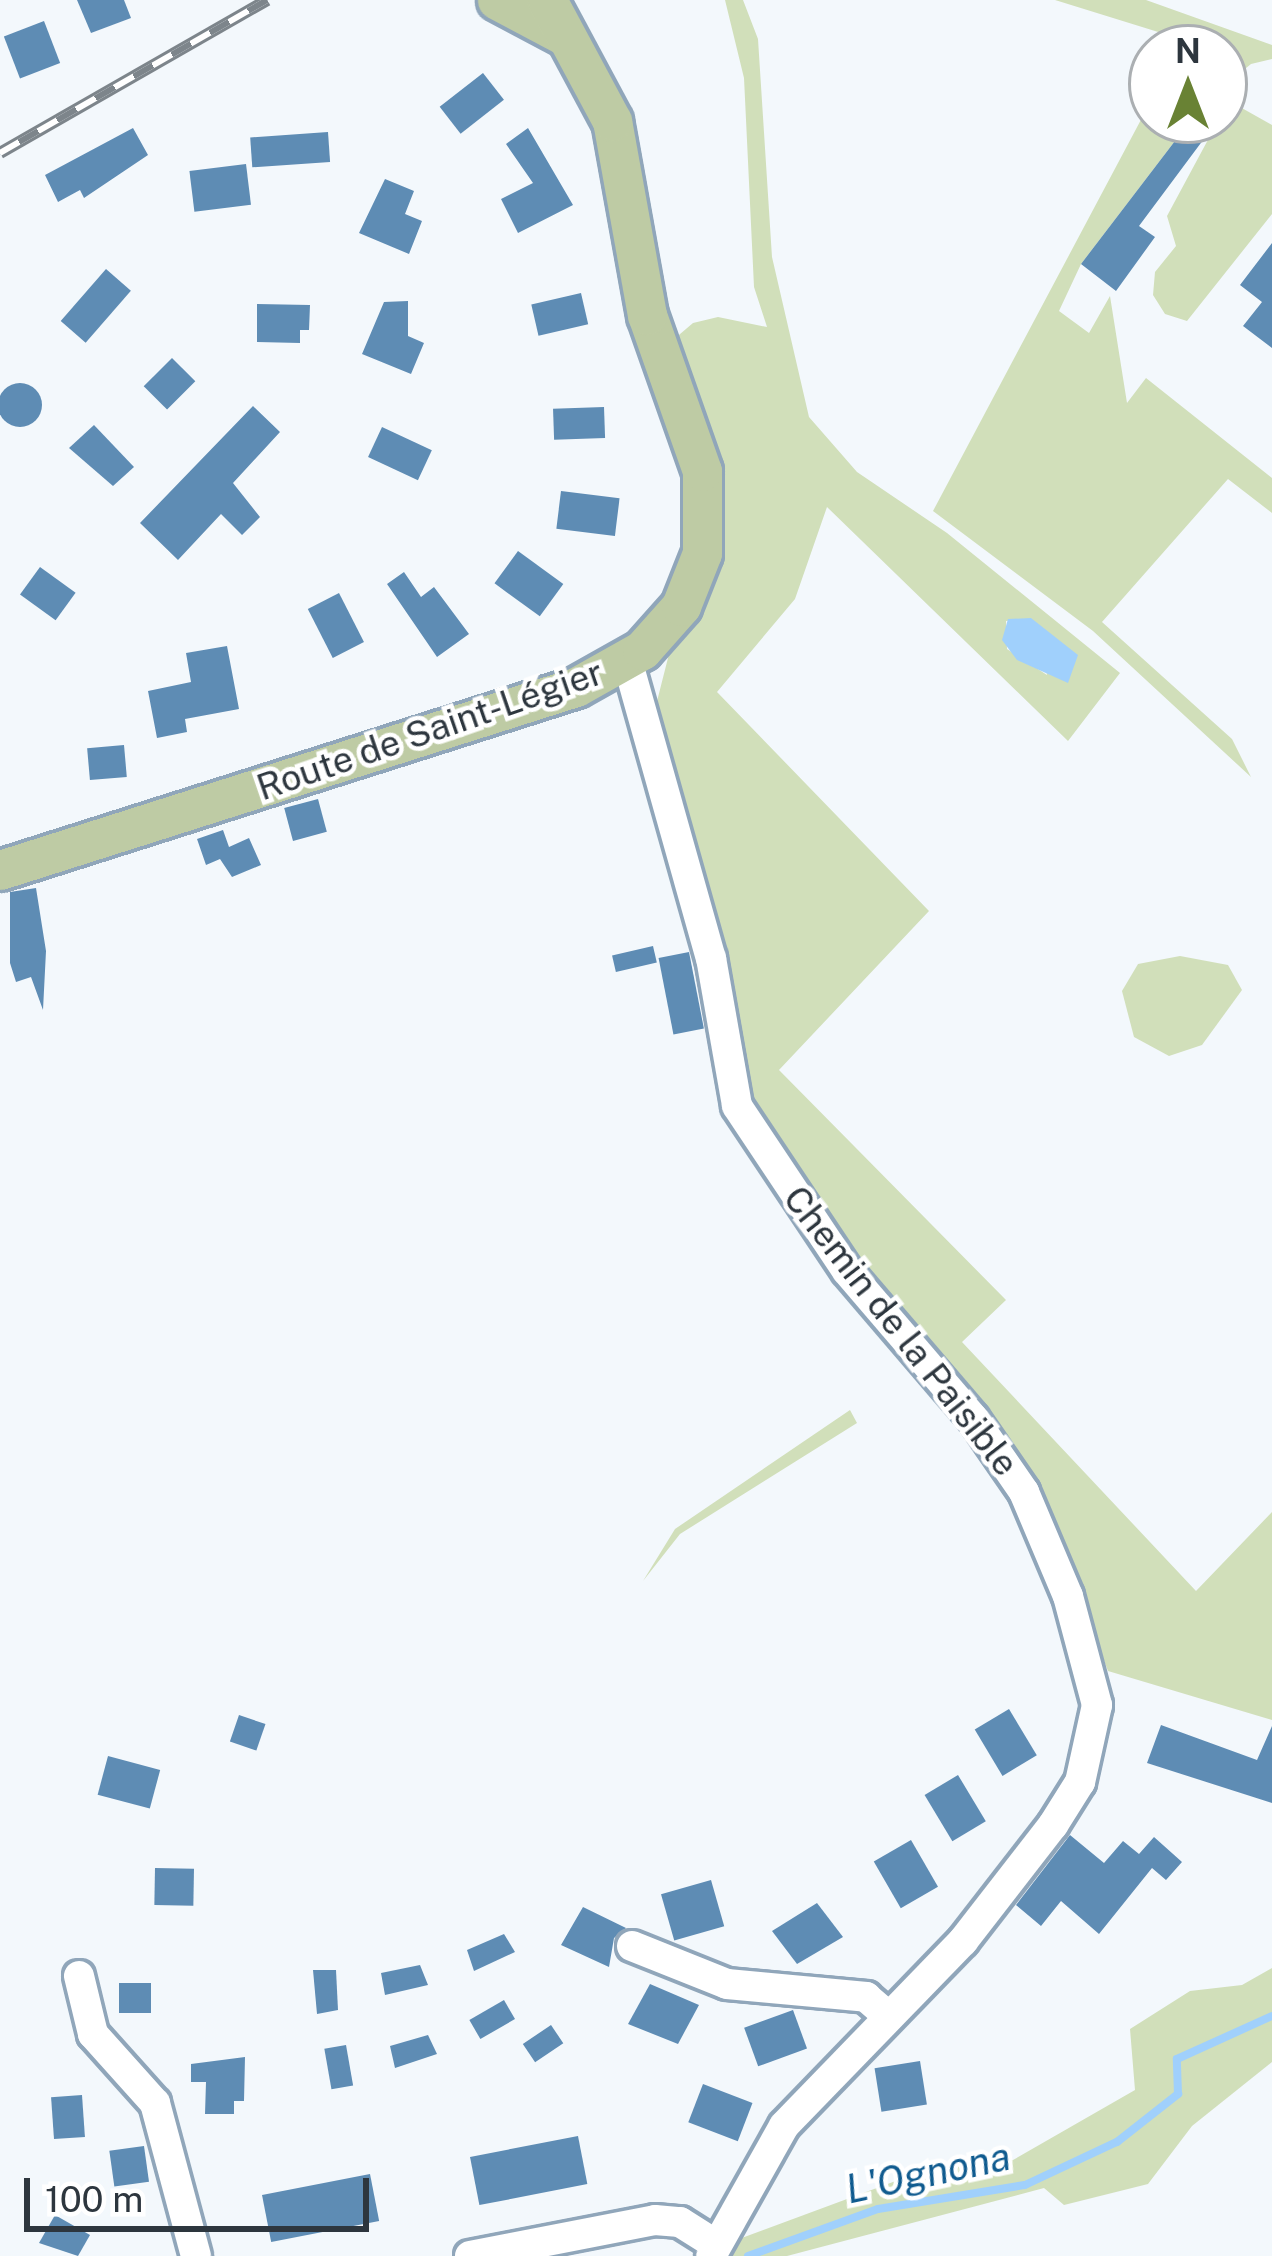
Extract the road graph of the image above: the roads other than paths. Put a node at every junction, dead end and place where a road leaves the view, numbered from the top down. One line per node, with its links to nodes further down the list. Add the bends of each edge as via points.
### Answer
1 (497, 0): 3 (main road)
2 (547, 0): 3 (main road, Route de Saint-Légier)
3 (567, 39): 4 (main road, Route de Saint-Légier, via 612,121 647,315 706,493 691,587 658,638)
4 (627, 660): 5 (main road, Route de Saint-Légier, via 551,696); 8 (street, Chemin de la Paisible, via 714,971 737,1106 847,1271 974,1418 1024,1492 1094,1685 1095,1738 1070,1801 963,1941)
5 (0, 870)
6 (632, 1946): 8 (street, via 727,1984 866,1997)
7 (79, 1976): 10 (street, via 93,2034 155,2103)
8 (890, 2017): 9 (street, Chemin de la Paisible, via 784,2126)
9 (713, 2250): 11 (street, via 680,2222 655,2220)
10 (196, 2256)
11 (470, 2256)

